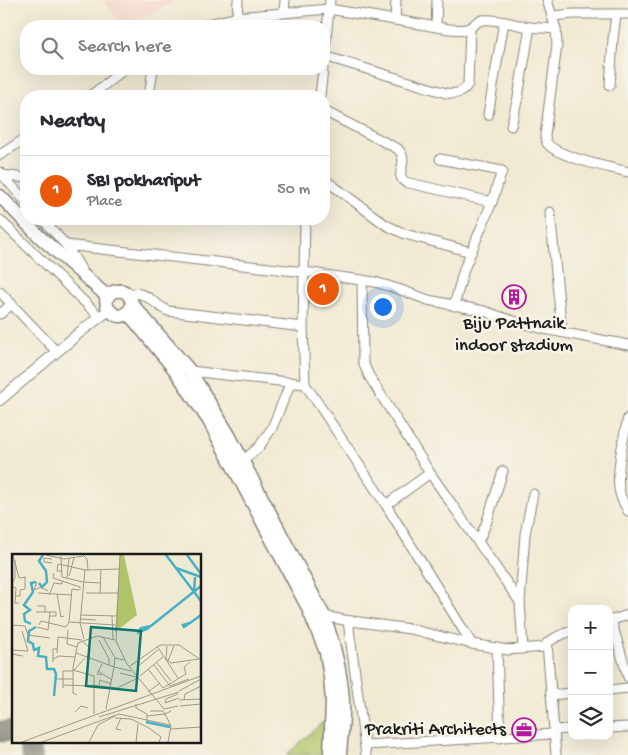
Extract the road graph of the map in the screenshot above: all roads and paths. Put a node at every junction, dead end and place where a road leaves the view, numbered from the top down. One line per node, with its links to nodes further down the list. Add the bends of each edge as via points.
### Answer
1 (238, 0): 11 (street)
2 (285, 0): 7 (street)
3 (396, 0): 14 (street)
4 (436, 0): 16 (street)
5 (547, 0): 10 (street)
6 (329, 4): 7 (street); 13 (street); 14 (street)
7 (284, 13): 11 (street)
8 (616, 14): 9 (street); 10 (street); 24 (street)
9 (628, 14)
10 (553, 16): 19 (street)
11 (237, 17): 12 (street)
12 (225, 20)
13 (327, 20)
14 (395, 20): 16 (street)
15 (504, 22): 17 (street); 18 (street, via 480,20); 29 (street)
16 (436, 27): 18 (street)
17 (530, 27): 19 (street); 30 (street)
18 (470, 28): 20 (street, via 468,84 457,94)
19 (556, 29): 34 (street, via 557,45 545,135 547,142 558,152)
20 (330, 58)
21 (117, 75): 25 (street)
22 (152, 75): 26 (street)
23 (322, 75): 27 (street)
24 (610, 85)
25 (98, 90)
26 (150, 90)
27 (321, 90)
28 (330, 115): 40 (street, via 398,149 403,156 400,175 405,182)
29 (488, 115)
30 (511, 126)
31 (20, 142): 32 (street)
32 (0, 155)
33 (440, 159): 40 (street, via 502,171)
34 (628, 172)
35 (1, 174): 36 (street); 38 (street)
36 (20, 177)
37 (330, 183): 48 (street, via 386,225 405,234)
38 (20, 195)
39 (0, 196): 42 (main road)
40 (492, 202): 48 (street)
41 (550, 212): 59 (street)
42 (20, 216)
43 (0, 220): 56 (street)
44 (28, 225): 50 (main road)
45 (48, 225): 47 (street)
46 (305, 225): 49 (street)
47 (66, 245): 49 (street); 50 (street)
48 (471, 252): 55 (street)
49 (304, 272): 51 (street); 58 (street)
50 (87, 279): 56 (main road)
51 (362, 280): 55 (street); 69 (street, via 363,362)
52 (0, 292): 53 (street)
53 (12, 304): 57 (street); 61 (street)
54 (129, 304): 56 (main road, via 120,315); 56 (main road, via 122,290 118,290 110,294); 58 (street, via 134,293 142,294 168,311); 62 (main road); 96 (main road, via 133,319 209,421 307,606 326,652 330,677)
55 (454, 306): 59 (street)
56 (105, 308): 61 (street)
57 (0, 314)
58 (303, 327): 64 (street)
59 (562, 332): 60 (street)
60 (628, 345)
61 (56, 351): 65 (street)
62 (190, 371): 63 (street); 67 (main road)
63 (291, 382): 64 (street); 67 (street, via 272,428 259,448)
64 (305, 384): 71 (street)
65 (0, 400)
66 (628, 418): 72 (street, via 618,480 619,492)
67 (243, 462): 76 (main road)
68 (503, 471): 73 (street)
69 (430, 473): 71 (street); 73 (street)
70 (533, 494): 74 (street)
71 (386, 505): 82 (street)
72 (628, 511)
73 (478, 542): 74 (street)
74 (520, 602): 84 (street)
75 (628, 615): 77 (street)
76 (324, 616): 78 (street); 97 (main road, via 334,644 343,701)
77 (613, 619)
78 (348, 621): 82 (street, via 410,629); 95 (street)
79 (613, 630): 85 (street)
80 (568, 632): 81 (street)
81 (547, 643): 84 (street, via 544,647); 89 (street)
82 (472, 644): 83 (street)
83 (496, 648): 84 (street); 94 (street)
84 (523, 648)
85 (628, 677)
86 (628, 688): 87 (street)
87 (613, 690)
88 (568, 693): 89 (street)
89 (551, 695): 93 (street)
90 (628, 727): 91 (street)
91 (613, 728)
92 (568, 730): 93 (street)
93 (554, 732): 94 (street); 99 (street)
94 (500, 738): 95 (street)
95 (365, 745): 98 (street)
96 (330, 755)
97 (340, 755)
98 (366, 755)
99 (556, 755)

